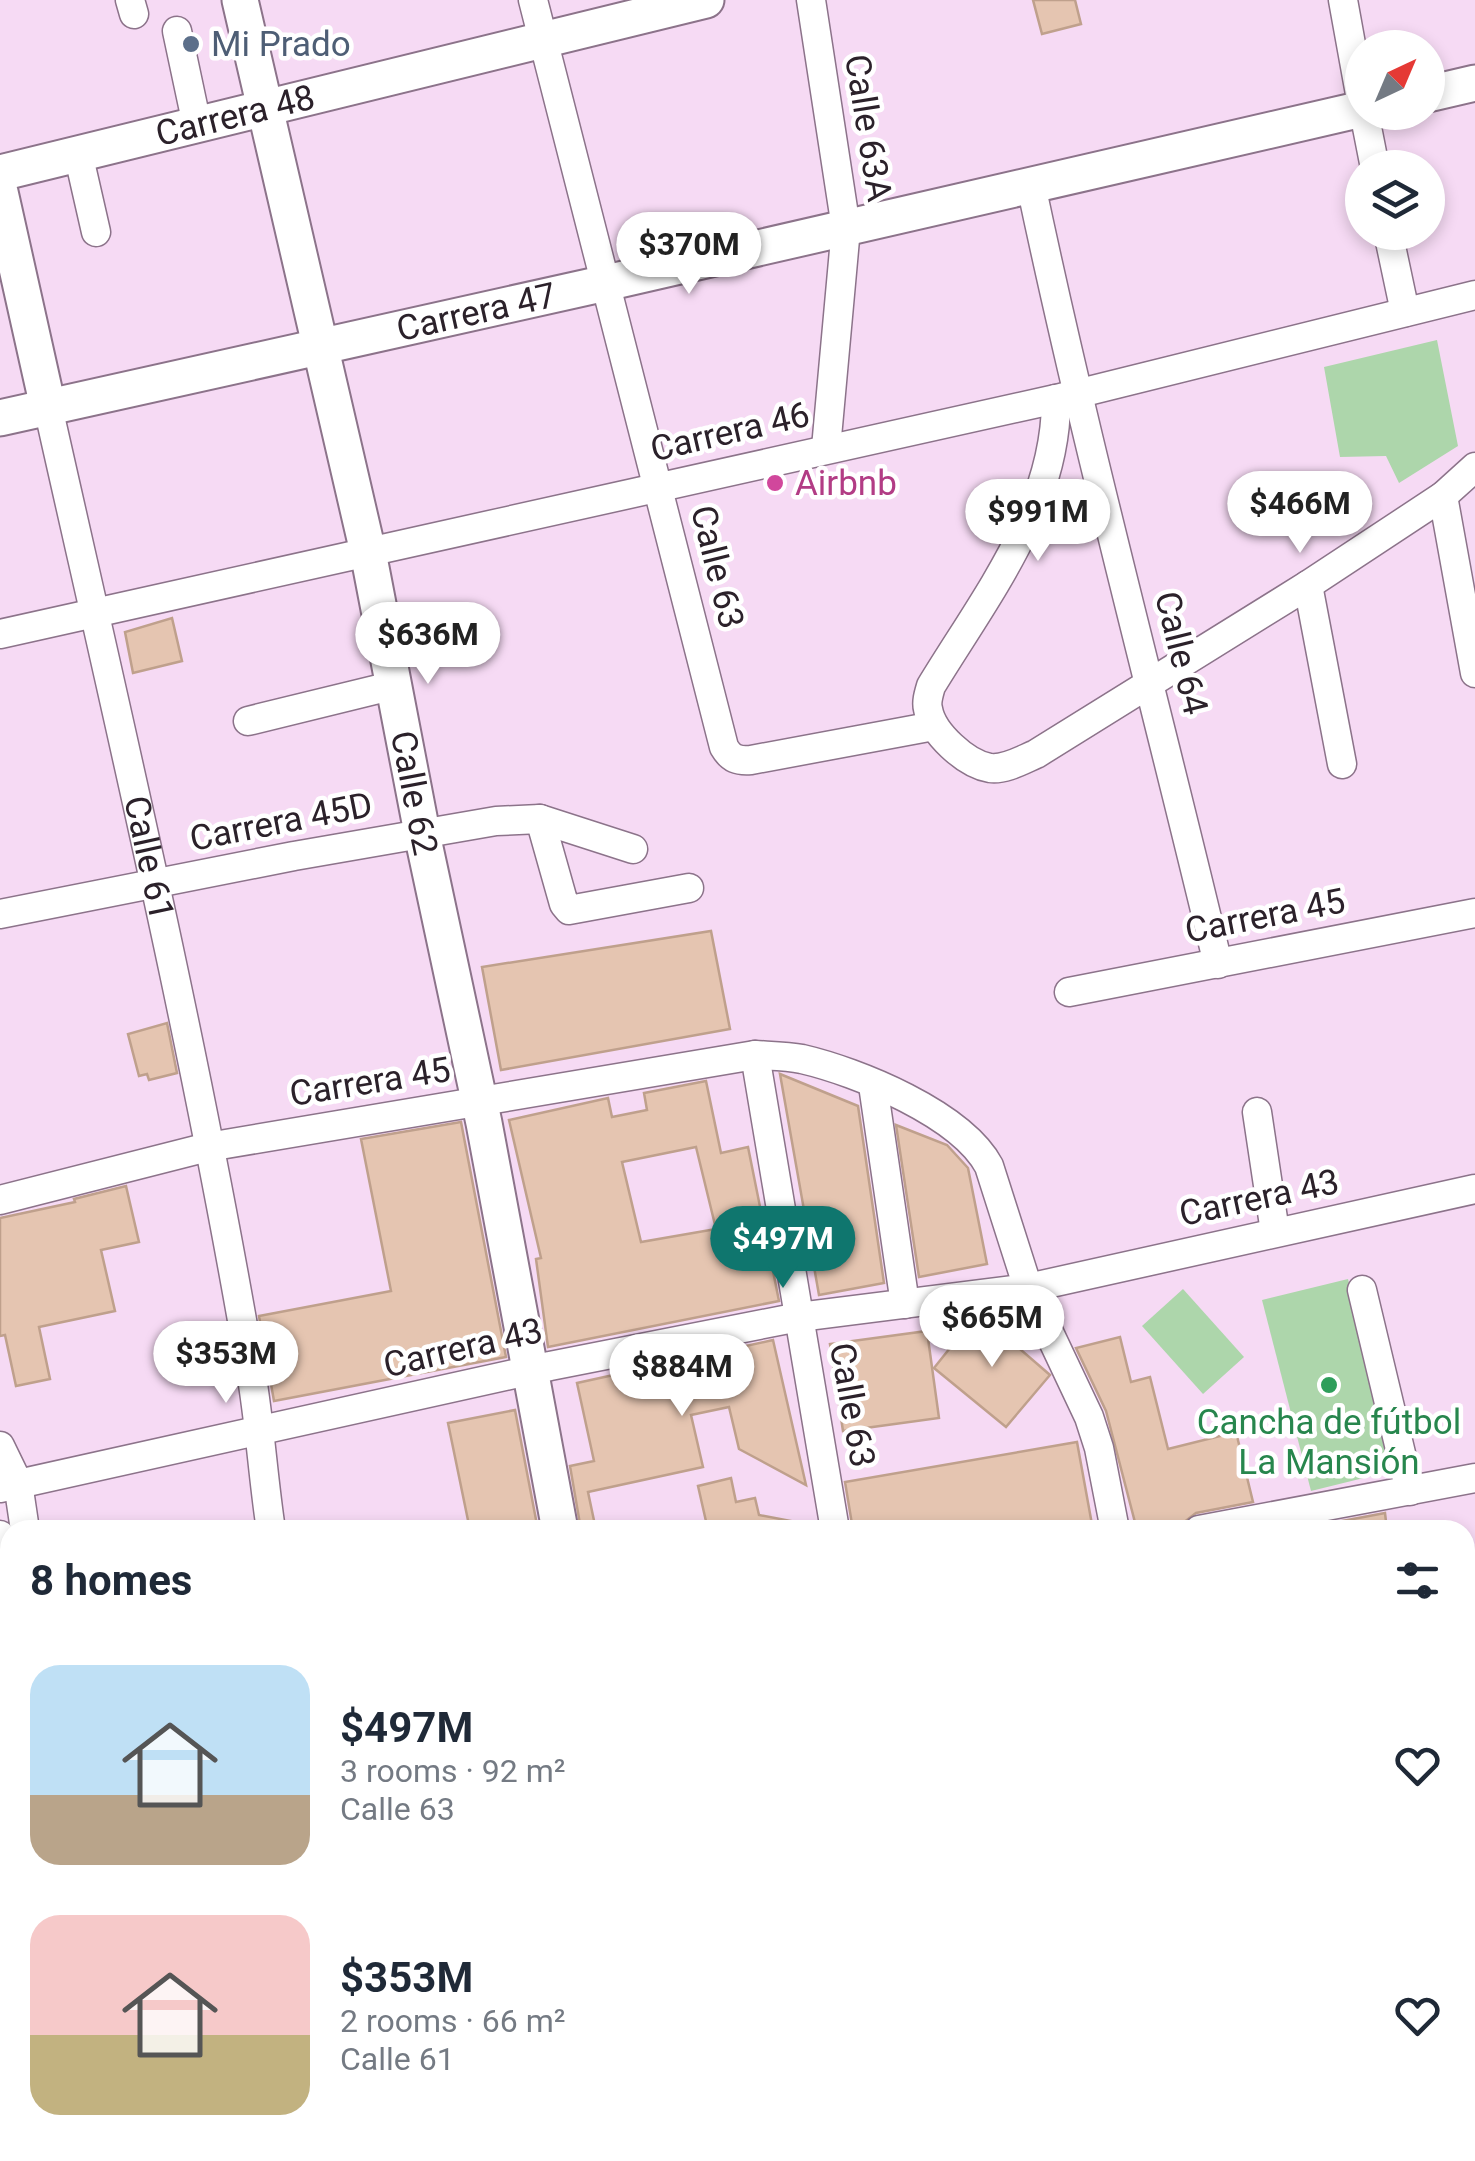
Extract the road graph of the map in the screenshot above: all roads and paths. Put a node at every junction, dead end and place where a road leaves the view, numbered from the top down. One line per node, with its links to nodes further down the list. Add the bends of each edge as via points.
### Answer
1 (240, 0): 11 (main road, Calle 62)
2 (533, 0): 8 (street, Calle 63)
3 (706, 0): 8 (main road, Carrera 48)
4 (810, 0): 18 (street, Calle 63A)
5 (1343, 0): 6 (street)
6 (1349, 30)
7 (177, 31): 13 (street)
8 (544, 42): 11 (main road, Carrera 48); 21 (street, Calle 63)
9 (1475, 82): 10 (main road)
10 (1445, 90)
11 (264, 108): 13 (main road, Carrera 48); 24 (main road, Calle 62)
12 (1345, 113): 16 (main road, Carrera 47)
13 (197, 125): 14 (main road, Carrera 48)
14 (78, 154): 15 (main road, Carrera 48); 19 (street)
15 (0, 172)
16 (1031, 185): 18 (main road, Carrera 47); 25 (street, Calle 64)
17 (0, 192): 26 (main road, Calle 61)
18 (846, 228): 21 (main road, Carrera 47); 28 (street, Calle 63A)
19 (96, 232)
20 (1392, 250): 23 (street)
21 (606, 283): 24 (main road, Carrera 47); 30 (street, Calle 63)
22 (1475, 296): 23 (street, Carrera 46)
23 (1404, 312): 25 (street, Carrera 46)
24 (320, 346): 26 (main road, Carrera 47); 31 (main road, Calle 62)
25 (1066, 396): 28 (street, Carrera 46); 36 (street, Calle 64); 39 (street, via 1040,495 931,686 927,707)
26 (48, 407): 27 (main road, Carrera 47); 33 (street, Calle 61)
27 (0, 418)
28 (826, 448): 30 (street, Carrera 46)
29 (1462, 482): 32 (street); 35 (street)
30 (658, 487): 31 (street, Carrera 46); 39 (street, Calle 63, via 728,755 751,760)
31 (368, 552): 33 (street, Carrera 46); 37 (main road, Calle 62)
32 (1308, 585): 36 (street); 40 (street)
33 (95, 613): 34 (street, Carrera 46); 44 (street, Calle 61)
34 (0, 634)
35 (1475, 673)
36 (1151, 682): 39 (street, via 1011,765 990,768 971,760); 48 (street, Calle 64)
37 (394, 685): 38 (street); 42 (main road, Calle 62)
38 (248, 721)
39 (934, 726)
40 (1342, 764)
41 (540, 818): 42 (street, Carrera 45D); 43 (street, Carrera 45D); 45 (street, via 569,910)
42 (422, 834): 44 (street, Carrera 45D); 52 (main road, Calle 62)
43 (633, 849)
44 (156, 884): 47 (street, Carrera 45D); 54 (street, Calle 61)
45 (689, 888)
46 (1475, 913): 48 (street, Carrera 45)
47 (0, 914)
48 (1218, 964): 49 (street, Carrera 45)
49 (1069, 992)
50 (755, 1055): 51 (street, via 828,1066); 52 (street, Carrera 45); 61 (street, Calle 63)
51 (873, 1085): 58 (street, via 946,1122 980,1149); 60 (street)
52 (479, 1103): 54 (street, Carrera 45); 62 (main road, Calle 62)
53 (1257, 1112): 57 (street)
54 (208, 1147): 56 (street, Carrera 45); 63 (street, Calle 61)
55 (1475, 1189): 57 (street, Carrera 43)
56 (0, 1200)
57 (1275, 1232): 58 (street, Carrera 43)
58 (1028, 1288): 60 (street, Carrera 43); 72 (street, via 1089,1417)
59 (1362, 1290): 67 (street)
60 (904, 1304): 61 (street, Carrera 43)
61 (799, 1317): 62 (street, Carrera 43); 71 (street, Calle 63)
62 (529, 1372): 63 (street, Carrera 43); 70 (main road, Calle 62)
63 (257, 1432): 66 (street, Carrera 43); 69 (street, Calle 61)
64 (0, 1446): 66 (street)
65 (1475, 1478): 67 (street)
66 (9, 1486): 68 (street)
67 (1410, 1491): 73 (street)
68 (21, 1520)
69 (270, 1520)
70 (558, 1520)
71 (833, 1520)
72 (1113, 1520)
73 (1320, 1520)

